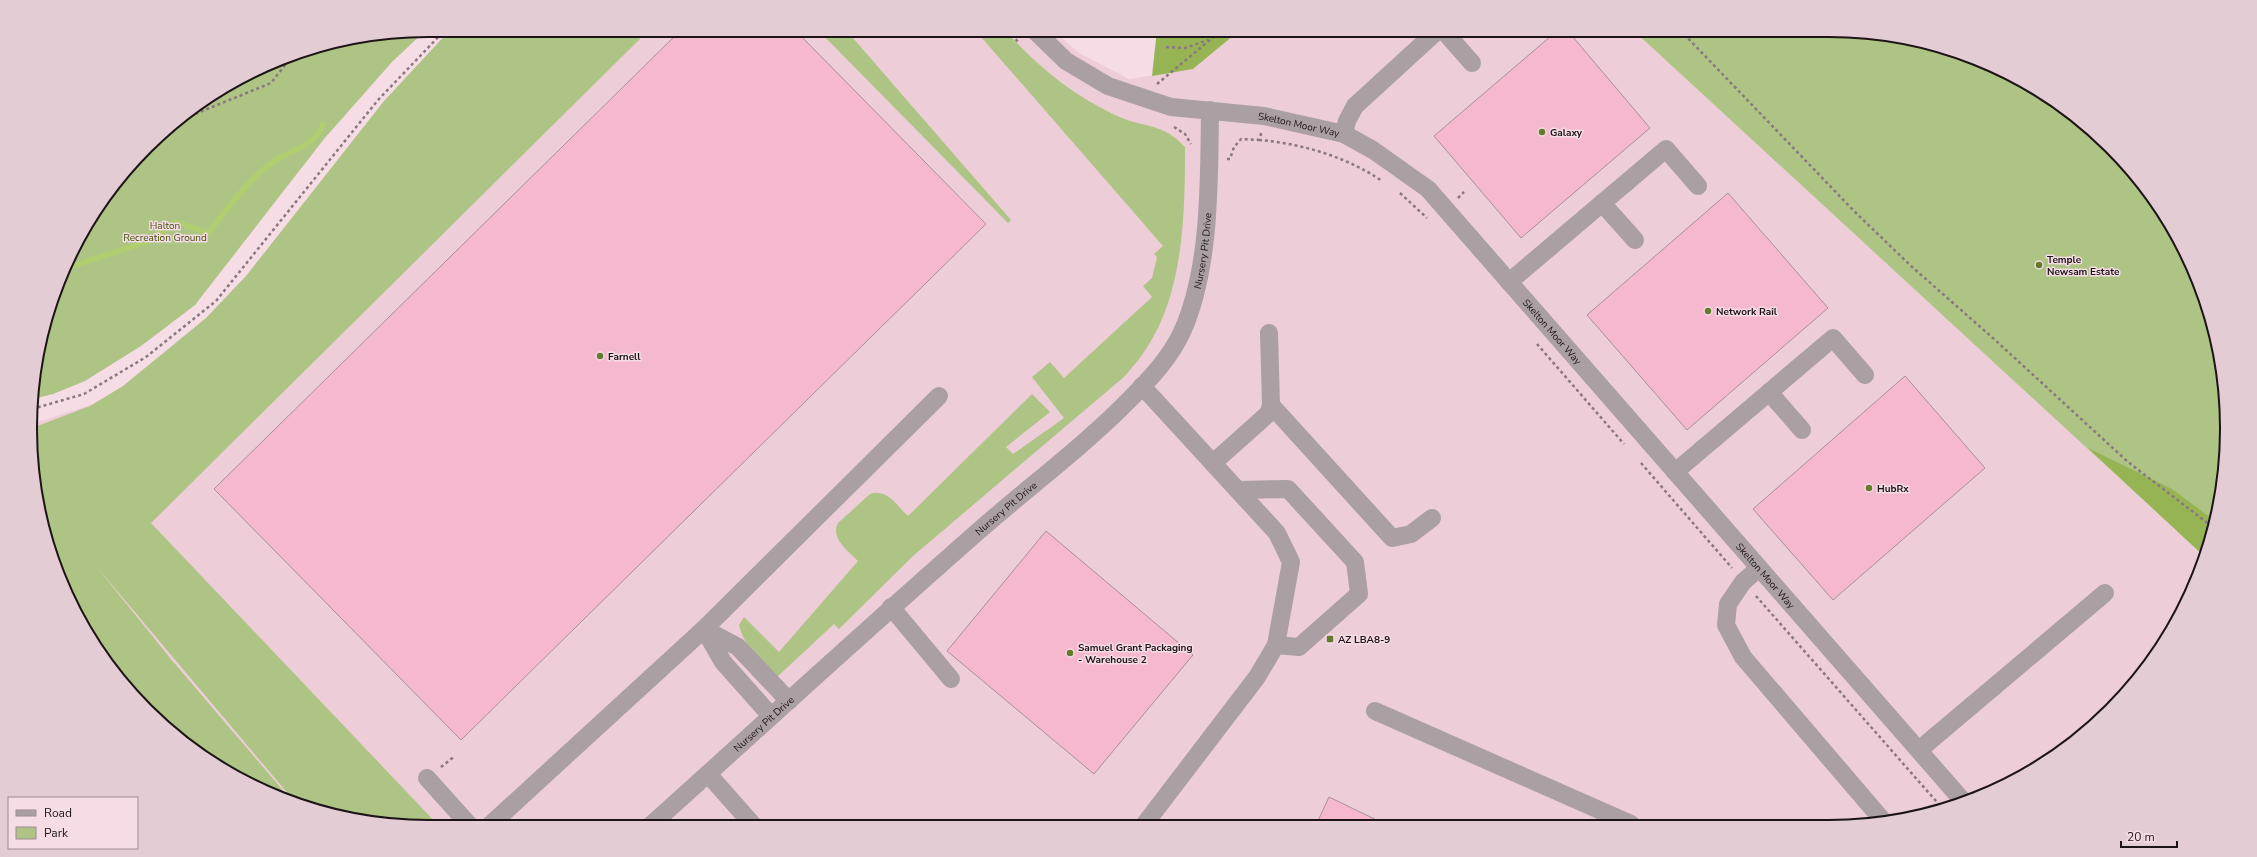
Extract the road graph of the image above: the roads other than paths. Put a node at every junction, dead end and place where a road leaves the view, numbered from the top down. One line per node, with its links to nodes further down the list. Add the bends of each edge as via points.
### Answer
1 (1041, 37): 5 (street, Skelton Moor Way, via 1066,61 1108,86 1171,107)
2 (1430, 37): 6 (street, via 1355,106)
3 (1449, 37): 4 (street)
4 (1472, 63)
5 (1210, 110): 6 (street, Skelton Moor Way, via 1264,116); 13 (street, Nursery Pit Drive, via 1206,232 1194,303 1181,334 1158,371)
6 (1344, 134): 10 (street, Skelton Moor Way, via 1373,150 1428,189)
7 (1698, 186): 8 (street, via 1666,149)
8 (1602, 203): 9 (street); 10 (street)
9 (1635, 240)
10 (1509, 282): 19 (street, Skelton Moor Way)
11 (1269, 333): 16 (street)
12 (1865, 375): 14 (street, via 1833,338)
13 (1142, 386): 18 (street); 24 (street, Nursery Pit Drive, via 1099,431)
14 (1769, 392): 17 (street); 19 (street)
15 (939, 396): 25 (street)
16 (1271, 405): 18 (street, via 1268,414); 21 (street, via 1392,538 1411,534)
17 (1802, 430)
18 (1213, 463): 20 (street)
19 (1675, 472): 22 (street, Skelton Moor Way)
20 (1238, 490): 26 (street, via 1277,533 1291,562); 26 (street, via 1288,489 1354,562 1359,594 1300,647)
21 (1432, 518)
22 (1759, 568): 31 (street, Skelton Moor Way); 35 (street, via 1743,582 1728,604 1726,625 1743,657)
23 (2105, 593): 31 (street)
24 (891, 607): 27 (street); 28 (street, Nursery Pit Drive)
25 (704, 629): 28 (street, via 738,647); 30 (street, via 723,662); 37 (street)
26 (1276, 645): 40 (street, via 1257,677)
27 (951, 680)
28 (789, 701): 30 (street, Nursery Pit Drive)
29 (1375, 711): 41 (street)
30 (771, 716): 32 (street, Nursery Pit Drive)
31 (1919, 750): 34 (street, Skelton Moor Way)
32 (708, 774): 38 (street, Nursery Pit Drive); 39 (street)
33 (427, 778): 36 (street)
34 (1960, 797)
35 (1880, 817)
36 (465, 820)
37 (496, 820)
38 (657, 820)
39 (749, 820)
40 (1148, 820)
41 (1622, 820)

